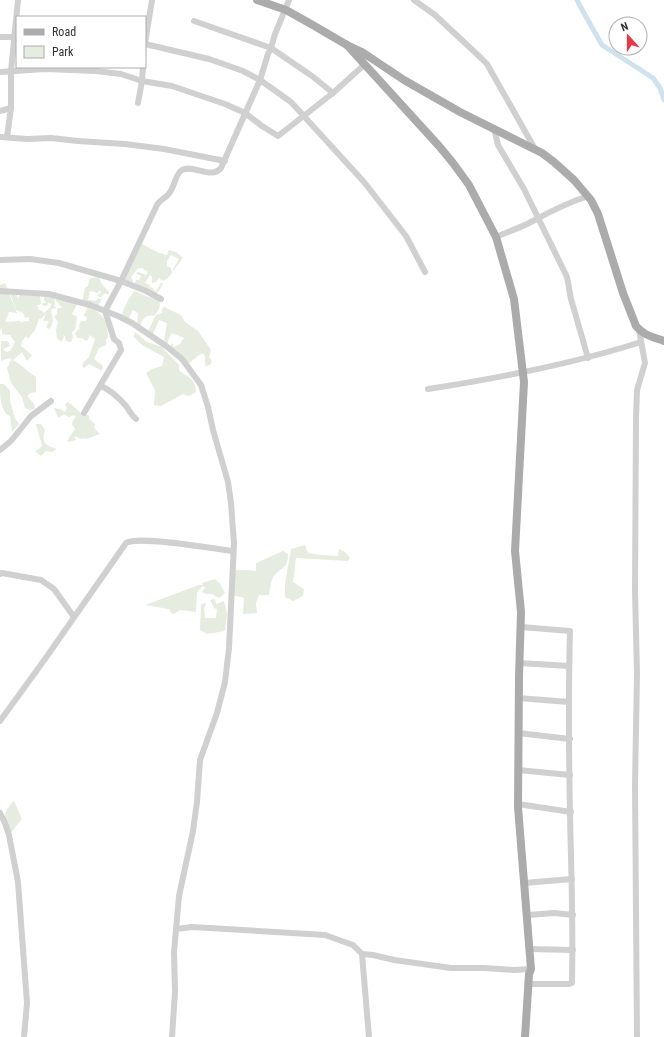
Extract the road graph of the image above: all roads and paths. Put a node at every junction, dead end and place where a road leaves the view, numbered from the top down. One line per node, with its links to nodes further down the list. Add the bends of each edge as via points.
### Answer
1 (18, 0): 7 (street)
2 (152, 0): 11 (street)
3 (257, 0): 6 (main road)
4 (289, 0): 6 (street)
5 (414, 0): 30 (street, via 435,15 490,69)
6 (286, 10): 13 (main road); 14 (street)
7 (17, 16)
8 (194, 21): 14 (street)
9 (0, 37): 10 (street)
10 (16, 37): 17 (street)
11 (146, 38)
12 (146, 43): 19 (street, via 209,59)
13 (347, 45): 15 (main road); 27 (main road, via 460,112)
14 (271, 48): 19 (street, via 262,68); 21 (street)
15 (364, 65): 21 (street); 34 (main road, via 453,163 469,185)
16 (143, 68): 20 (street)
17 (11, 71): 18 (street); 20 (street, via 96,71 121,74); 23 (street)
18 (0, 72)
19 (260, 80): 25 (street); 26 (street, via 291,102)
20 (142, 82): 22 (street); 25 (street, via 172,86 199,94)
21 (333, 93): 26 (street)
22 (138, 103)
23 (11, 108): 24 (street); 29 (street)
24 (0, 111)
25 (245, 113): 26 (street, via 278,136); 31 (street)
26 (304, 116): 36 (street, via 364,182 406,236)
27 (494, 128): 30 (main road); 33 (street, via 498,145)
28 (0, 137): 29 (street)
29 (7, 137): 31 (street, via 125,144)
30 (535, 149): 32 (main road, via 554,162)
31 (225, 161): 37 (street, via 218,171 189,169 180,173 170,192 159,201)
32 (588, 196): 33 (street); 41 (main road, via 598,214 633,320)
33 (539, 217): 34 (street); 44 (street, via 567,278)
34 (496, 237): 45 (main road, via 514,299)
35 (0, 260): 37 (street, via 30,259 59,263)
36 (425, 272)
37 (121, 281): 39 (street); 40 (street)
38 (0, 291): 40 (street, via 49,294)
39 (161, 299)
40 (105, 311): 46 (street, via 114,339 119,343 121,350); 52 (street, via 132,323 166,346 182,359 201,384 228,482 233,522)
41 (639, 330): 42 (main road); 43 (street)
42 (664, 341)
43 (641, 342): 44 (street); 82 (street, via 645,363 637,390 635,590)
44 (588, 358): 45 (street)
45 (523, 373): 47 (street); 55 (main road, via 515,551)
46 (101, 386): 49 (street); 50 (street, via 110,390)
47 (428, 389)
48 (51, 401): 51 (street, via 31,416 12,441)
49 (84, 413)
50 (136, 419)
51 (0, 450)
52 (233, 551): 54 (street, via 148,540 129,541); 72 (street, via 225,682 200,760 193,831 179,896)
53 (0, 574): 54 (street, via 41,580 54,589)
54 (74, 618): 60 (street)
55 (520, 627): 56 (main road); 57 (street, via 570,631)
56 (519, 663): 57 (street); 58 (main road)
57 (569, 666): 59 (street)
58 (518, 698): 59 (street); 61 (main road)
59 (569, 702): 62 (street)
60 (0, 721)
61 (518, 733): 62 (street); 63 (main road)
62 (570, 739): 64 (street)
63 (518, 770): 64 (street); 65 (main road)
64 (570, 775): 66 (street)
65 (518, 804): 66 (street); 69 (main road)
66 (571, 812): 68 (street)
67 (0, 813): 78 (street, via 6,823 18,882 27,1003)
68 (572, 879): 69 (street); 71 (street)
69 (524, 883): 70 (main road)
70 (528, 915): 71 (street); 73 (main road)
71 (573, 915): 74 (street)
72 (176, 929): 75 (street, via 192,927 325,935 353,945); 79 (street)
73 (529, 949): 74 (street); 76 (main road)
74 (573, 950): 77 (street, via 572,983)
75 (362, 954): 76 (street, via 451,968); 80 (street)
76 (531, 969): 77 (main road)
77 (529, 984): 81 (main road)
78 (24, 1037)
79 (172, 1037)
80 (369, 1037)
81 (525, 1037)
82 (637, 1037)

